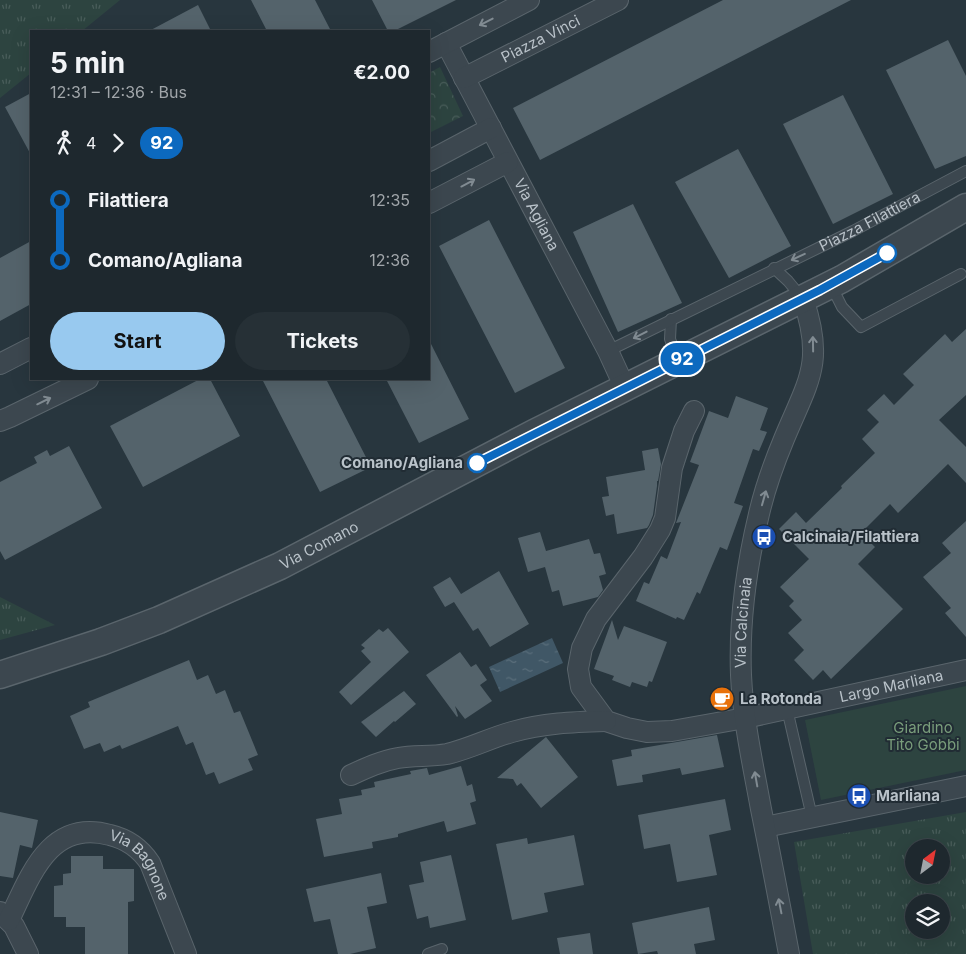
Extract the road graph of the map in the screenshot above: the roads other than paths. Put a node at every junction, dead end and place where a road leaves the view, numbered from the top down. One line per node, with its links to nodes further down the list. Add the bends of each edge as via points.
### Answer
1 (529, 0): 3 (street, one-way to 3)
2 (618, 0): 4 (street, Piazza Vinci)
3 (437, 48): 4 (street, Via Agliana)
4 (464, 78): 5 (street, Via Agliana)
5 (490, 128): 6 (street); 7 (street, Via Agliana)
6 (430, 160)
7 (508, 162): 9 (street, one-way to 7); 17 (street, Via Agliana)
8 (966, 171): 11 (lane, Piazza Filattiera, one-way to 11, via 854,231)
9 (430, 202)
10 (964, 214): 13 (street)
11 (774, 268): 14 (lane); 15 (lane, Piazza Filattiera)
12 (961, 274): 13 (lane, via 861,327 842,307)
13 (830, 285): 14 (street)
14 (803, 299): 18 (street); 27 (street, Via Calcinaia, one-way to 14, via 741,674 750,555 770,476 807,389 812,367 813,336)
15 (671, 319): 17 (lane, Piazza Filattiera, one-way to 17); 18 (lane, via 670,339)
16 (30, 349): 19 (street)
17 (608, 351): 21 (street, Via Agliana)
18 (678, 361): 21 (street)
19 (0, 364)
20 (86, 380): 23 (street, one-way to 20)
21 (625, 388): 25 (street, Via Comano, via 228,590 101,642)
22 (694, 411): 28 (street, via 674,460 660,530 596,619 582,648 578,669 581,687)
23 (0, 421)
24 (966, 670): 26 (street, Largo Marliana)
25 (0, 675)
26 (787, 709): 27 (street, Largo Marliana); 31 (lane)
27 (745, 718): 28 (street, Largo Marliana, via 661,732 627,728); 32 (street, Via Calcinaia, one-way to 27)
28 (606, 721): 29 (street, Largo Marliana, via 542,725 446,754 387,760)
29 (351, 775)
30 (966, 786): 31 (street)
31 (812, 817): 32 (street)
32 (765, 827): 38 (street, Via Calcinaia, one-way to 32)
33 (4, 916): 35 (street, Via Bagnone); 36 (street, Via Bagnone, via 53,844 73,834 105,833 132,844 147,859)
34 (442, 949): 37 (lane)
35 (28, 954)
36 (186, 954)
37 (428, 954)
38 (789, 954)

